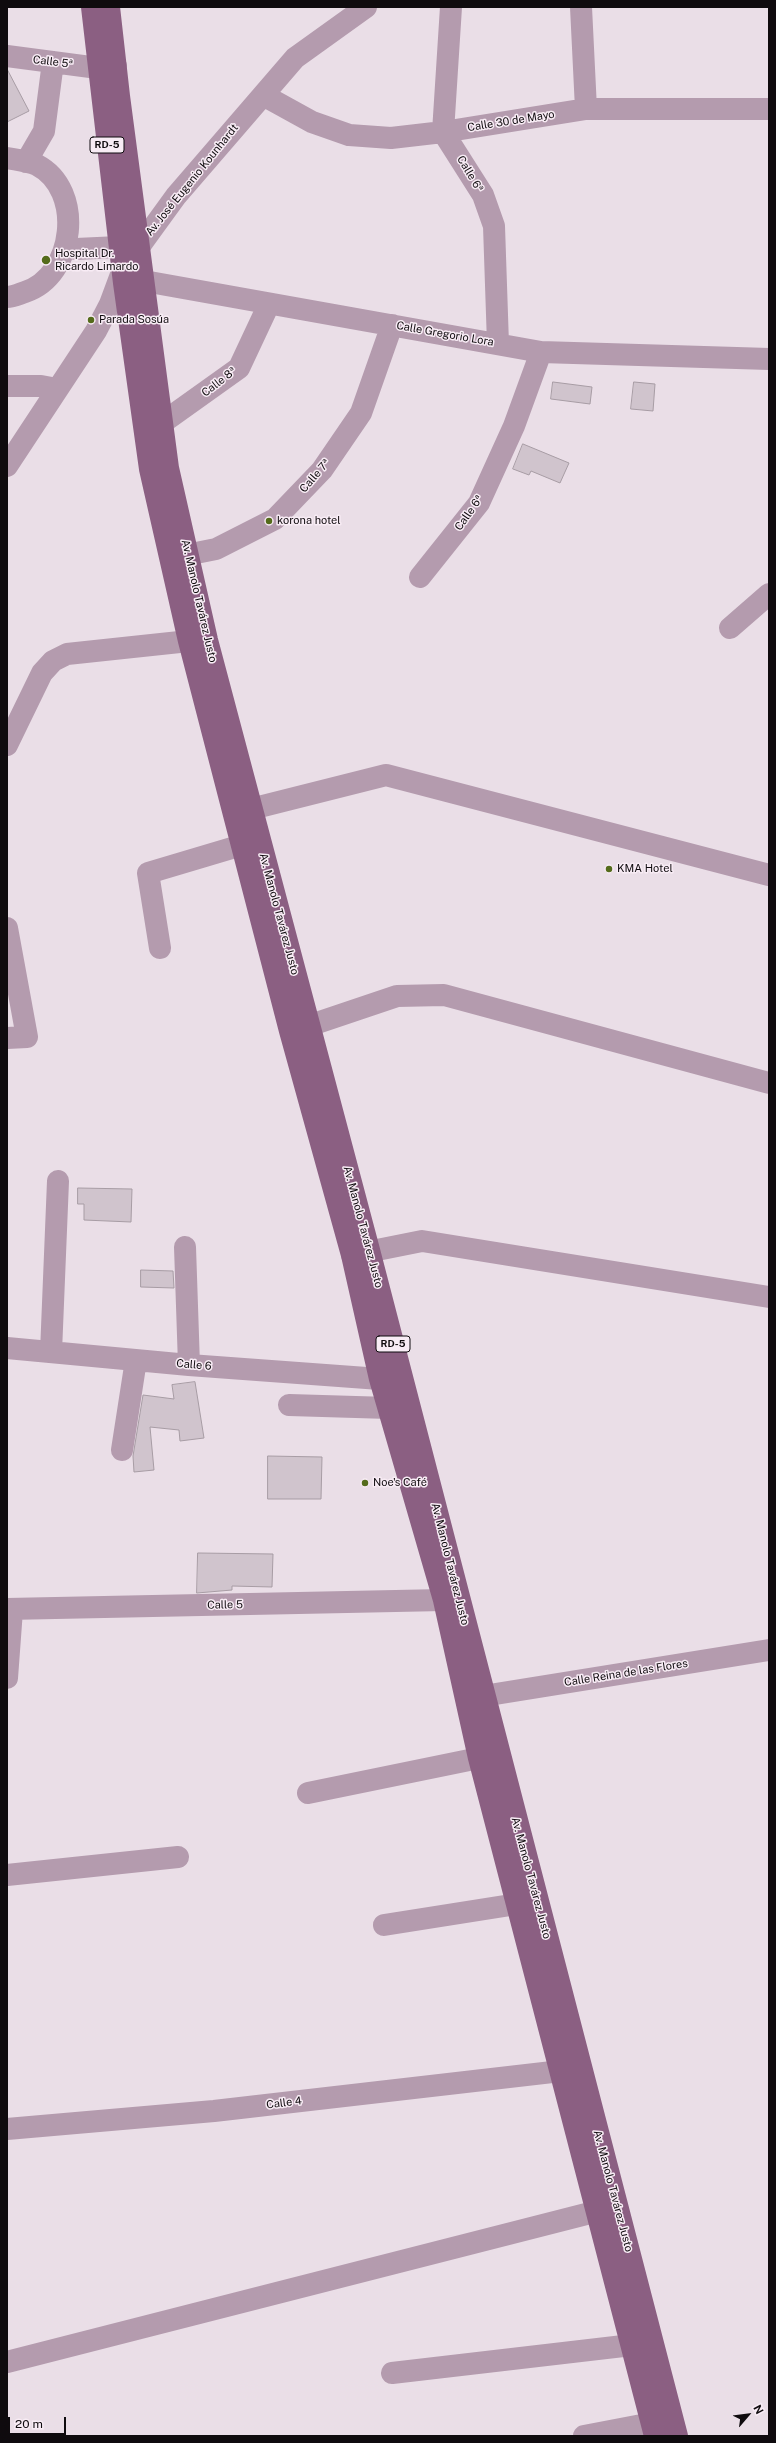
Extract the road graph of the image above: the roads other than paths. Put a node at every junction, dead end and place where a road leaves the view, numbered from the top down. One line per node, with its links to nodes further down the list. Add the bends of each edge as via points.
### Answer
1 (92, 7): 8 (main road, Av. Manolo Tavárez Justo / RD-5)
2 (109, 7): 8 (main road, Av. Manolo Tavárez Justo / RD-5)
3 (366, 7): 9 (street, Av. José Eugenio Kounhardt, via 295,58)
4 (451, 7): 12 (street)
5 (581, 7): 10 (street)
6 (7, 56): 7 (street, Calle 5ª)
7 (53, 62): 8 (street, Calle 5ª); 13 (street, via 44,131)
8 (107, 67): 15 (main road, Av. Manolo Tavárez Justo / RD-5)
9 (263, 95): 12 (street, Calle 30 de Mayo, via 312,122 349,135 391,138); 15 (street, Av. José Eugenio Kounhardt)
10 (586, 109): 11 (street, Calle 30 de Mayo); 12 (street, Calle 30 de Mayo)
11 (769, 109)
12 (443, 132): 20 (street, Calle 6ª, via 483,195 494,226)
13 (17, 160): 14 (street, via 36,165 51,175 60,187 68,214)
14 (65, 246): 15 (street, via 76,249); 17 (street, via 61,259 43,282 29,291)
15 (129, 246): 16 (main road, Av. Manolo Tavárez Justo / RD-5)
16 (130, 278): 18 (street, Calle Gregorio Lora); 24 (street); 25 (main road, Av. Manolo Tavárez Justo / RD-5); 27 (main road, Av. Manolo Tavárez Justo / RD-5, via 150,469)
17 (8, 298)
18 (269, 304): 19 (street, Calle Gregorio Lora); 25 (street, Calle 8ª, via 239,368)
19 (392, 325): 20 (street, Calle Gregorio Lora); 27 (street, Calle 7ª, via 361,413 322,470 275,519 216,549)
20 (498, 344): 21 (street, Calle Gregorio Lora)
21 (542, 352): 22 (street, Calle Gregorio Lora); 28 (street, Calle 6ª, via 514,426 479,503)
22 (769, 359)
23 (7, 386): 24 (street, via 41,386)
24 (57, 389): 26 (street)
25 (162, 423): 27 (main road, Av. Manolo Tavárez Justo / RD-5)
26 (7, 466)
27 (179, 557): 31 (main road, Av. Manolo Tavárez Justo / RD-5); 33 (main road, Av. Manolo Tavárez Justo / RD-5, via 207,640)
28 (420, 577)
29 (769, 594): 30 (street)
30 (730, 628)
31 (189, 641): 32 (street, via 67,654 53,660 42,673); 34 (main road, Av. Manolo Tavárez Justo / RD-5)
32 (7, 745)
33 (251, 809): 35 (street, via 386,775); 38 (main road, Av. Manolo Tavárez Justo / RD-5)
34 (242, 844): 37 (street, via 148,873); 43 (main road, Av. Manolo Tavárez Justo / RD-5)
35 (769, 875)
36 (7, 928): 39 (street, via 27,1037)
37 (160, 948)
38 (308, 1026): 40 (street, via 397,996 444,995); 43 (main road, Av. Manolo Tavárez Justo / RD-5)
39 (7, 1038)
40 (769, 1083)
41 (58, 1181): 46 (street)
42 (185, 1247): 48 (street)
43 (360, 1252): 44 (street, via 422,1241); 49 (main road, Av. Manolo Tavárez Justo / RD-5); 57 (main road, Av. Manolo Tavárez Justo / RD-5)
44 (769, 1297)
45 (7, 1348): 46 (street, Calle 6)
46 (51, 1352): 47 (street, Calle 6)
47 (136, 1360): 48 (street, Calle 6); 52 (street)
48 (189, 1365): 49 (street, Calle 6)
49 (380, 1379): 51 (main road, Av. Manolo Tavárez Justo / RD-5)
50 (290, 1405): 51 (street)
51 (389, 1408): 53 (main road, Av. Manolo Tavárez Justo / RD-5)
52 (122, 1450)
53 (444, 1600): 54 (street, Calle 5); 58 (main road, Av. Manolo Tavárez Justo / RD-5)
54 (9, 1610): 56 (street)
55 (769, 1650): 57 (street, Calle Reina de las Flores)
56 (7, 1678)
57 (483, 1696): 72 (main road, Av. Manolo Tavárez Justo / RD-5)
58 (479, 1758): 59 (street); 62 (main road, Av. Manolo Tavárez Justo / RD-5)
59 (308, 1793)
60 (178, 1857): 61 (street)
61 (7, 1875)
62 (517, 1904): 63 (street); 64 (main road, Av. Manolo Tavárez Justo / RD-5)
63 (384, 1926)
64 (561, 2071): 65 (street, Calle 4, via 214,2111); 66 (main road, Av. Manolo Tavárez Justo / RD-5)
65 (7, 2129)
66 (598, 2211): 67 (main road, Av. Manolo Tavárez Justo / RD-5); 68 (street)
67 (632, 2345): 69 (street); 70 (main road, Av. Manolo Tavárez Justo / RD-5)
68 (7, 2362)
69 (392, 2373)
70 (654, 2430): 71 (street)
71 (584, 2436)
72 (677, 2436)

